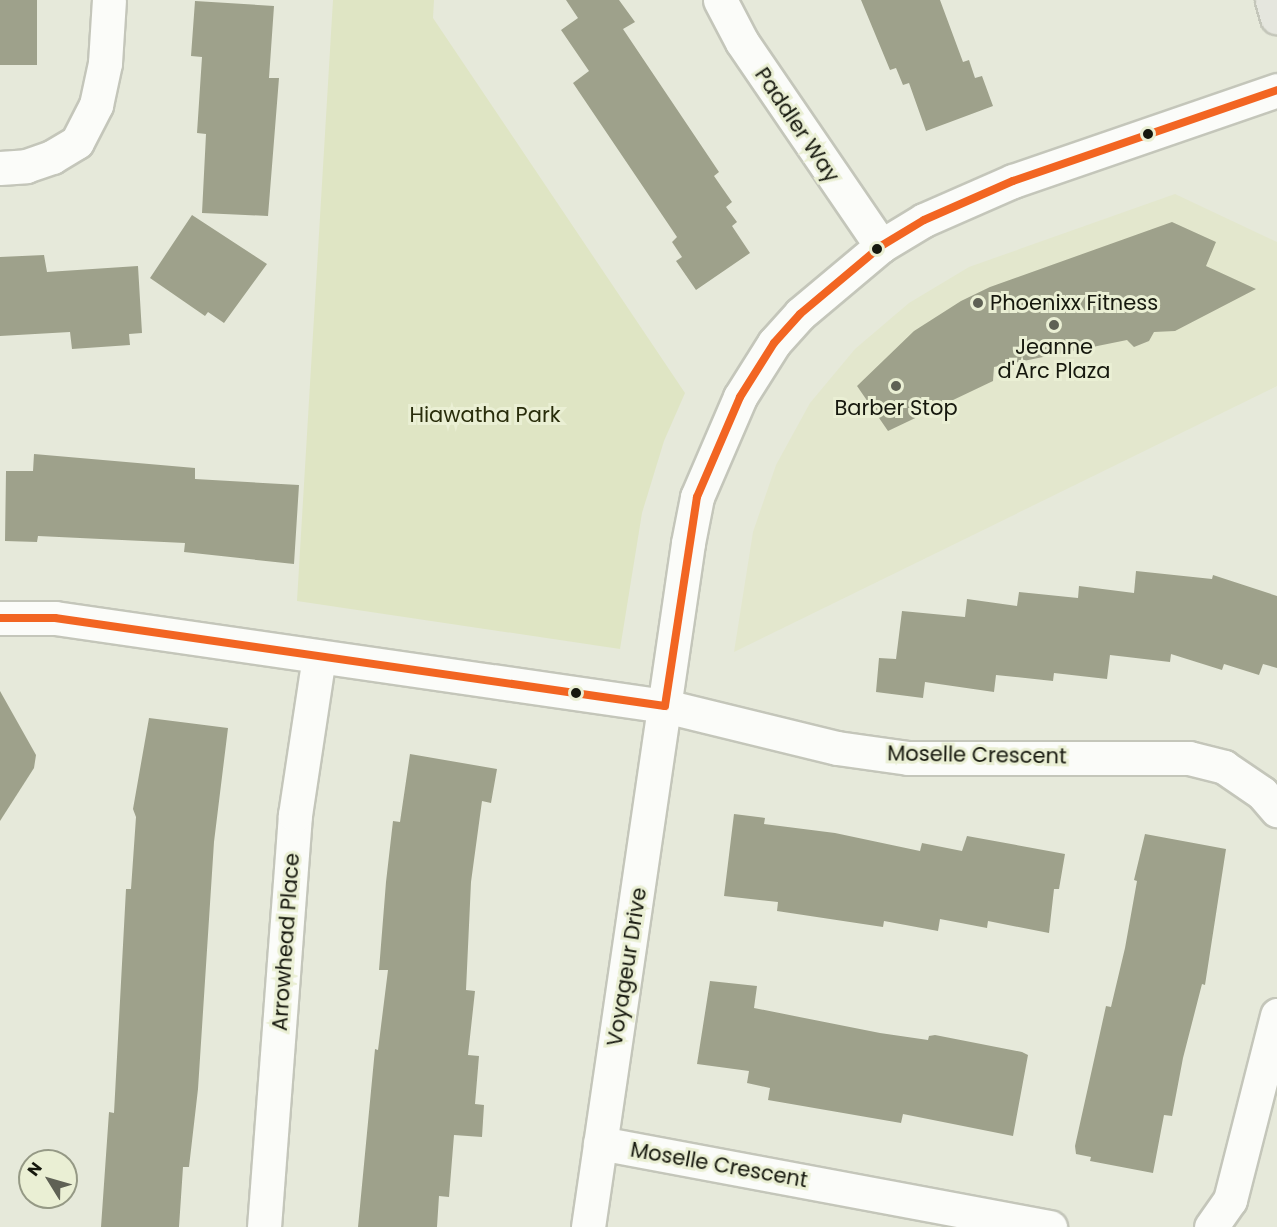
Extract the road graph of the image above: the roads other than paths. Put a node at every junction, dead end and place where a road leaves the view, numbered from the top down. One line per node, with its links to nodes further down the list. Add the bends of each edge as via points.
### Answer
1 (108, 0): 6 (street, via 105,63 96,105 77,142 26,166)
2 (720, 0): 7 (street, Paddler Way, via 742,42)
3 (1272, 0): 4 (main road)
4 (1277, 17)
5 (1277, 90): 7 (street, Voyageur Drive, via 1013,181 924,220)
6 (0, 168)
7 (881, 246): 10 (street, Voyageur Drive, via 828,288 774,344 740,397 714,452 697,497 688,543)
8 (0, 618): 9 (street, via 55,618)
9 (319, 657): 10 (street); 14 (street, Arrowhead Place, via 296,814)
10 (665, 706): 11 (street, Moselle Crescent, via 837,748 908,758 1189,758 1224,767 1262,793); 13 (street, Voyageur Drive)
11 (1277, 810)
12 (1277, 1015): 17 (street, via 1230,1200)
13 (600, 1143): 15 (street, Voyageur Drive); 16 (street, Moselle Crescent)
14 (264, 1227)
15 (588, 1227)
16 (1050, 1227)
17 (1211, 1227)

